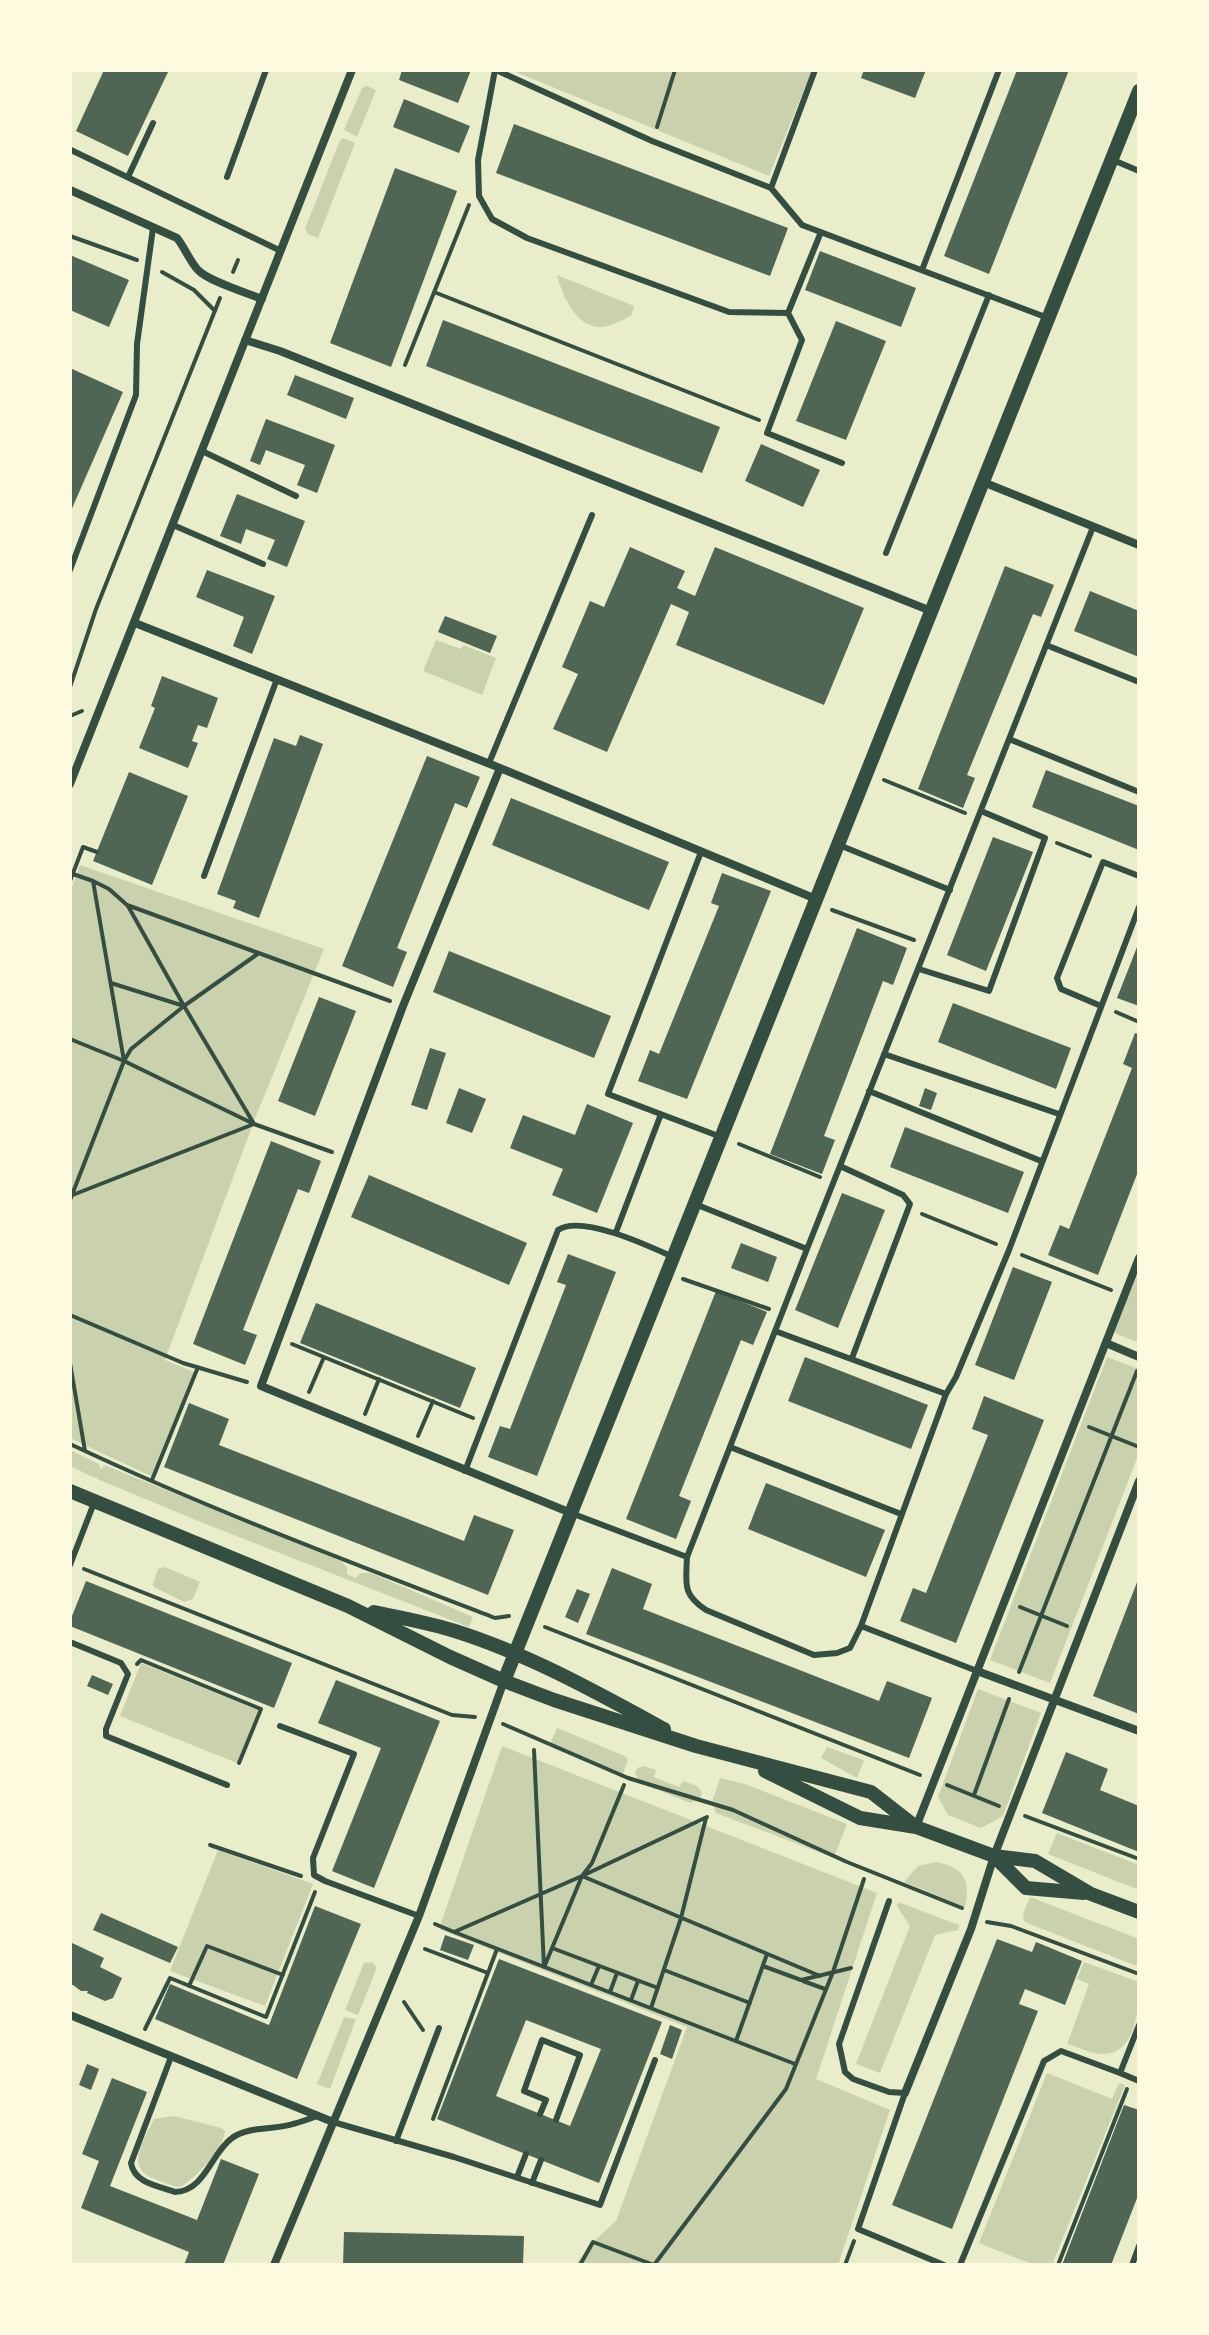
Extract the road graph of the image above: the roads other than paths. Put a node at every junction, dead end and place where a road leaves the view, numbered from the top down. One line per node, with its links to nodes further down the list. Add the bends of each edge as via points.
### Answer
1 (266, 70): 12 (lane)
2 (352, 70): 17 (street)
3 (495, 70): 13 (lane); 21 (lane, via 478,160 479,196 492,219 527,238 729,312)
4 (815, 70): 13 (lane)
5 (999, 70): 18 (lane)
6 (1139, 91): 9 (street)
7 (153, 123): 11 (lane)
8 (71, 150): 11 (lane)
9 (1111, 160): 10 (lane); 22 (street)
10 (1139, 171)
11 (128, 177): 17 (lane)
12 (227, 177)
13 (771, 188): 16 (lane, via 802,225)
14 (70, 190): 15 (street)
15 (153, 228): 20 (street, via 177,238 206,276); 34 (lane, via 137,344 136,395)
16 (821, 232): 18 (lane); 21 (lane)
17 (281, 251): 20 (street)
18 (922, 270): 19 (lane)
19 (989, 295): 22 (lane); 32 (lane)
20 (262, 299): 23 (street)
21 (788, 313): 25 (lane, via 802,340 767,433)
22 (1048, 318): 26 (street)
23 (245, 340): 24 (street); 35 (street)
24 (202, 451): 27 (lane); 29 (street)
25 (842, 463)
26 (983, 482): 30 (street); 35 (street)
27 (296, 496)
28 (592, 515): 41 (lane)
29 (173, 525): 33 (lane); 36 (street)
30 (1093, 527): 31 (street); 37 (lane)
31 (1139, 545)
32 (886, 553)
33 (263, 564)
34 (70, 570)
35 (931, 611): 46 (street)
36 (135, 623): 38 (street); 43 (street)
37 (1046, 645): 39 (lane); 40 (lane)
38 (277, 679): 41 (street); 48 (lane)
39 (1139, 682)
40 (1009, 739): 44 (lane); 45 (lane)
41 (489, 763): 42 (street)
42 (500, 768): 47 (street); 73 (street, via 403,1006 261,1386)
43 (70, 784)
44 (1139, 792)
45 (980, 815): 50 (lane); 53 (lane, via 1045,838 989,991)
46 (838, 845): 50 (lane); 51 (street)
47 (701, 852): 51 (street); 57 (lane, via 608,1094)
48 (204, 876)
49 (1139, 876): 54 (lane, via 1103,862 1057,978 1061,989)
50 (950, 890): 53 (lane)
51 (822, 904): 59 (street)
52 (1139, 907): 54 (lane)
53 (919, 969): 55 (lane)
54 (1101, 1006): 58 (lane)
55 (884, 1054): 56 (lane); 58 (lane)
56 (869, 1091): 60 (lane); 61 (lane)
57 (661, 1114): 59 (lane); 63 (lane)
58 (1059, 1114): 60 (lane)
59 (721, 1137): 62 (street)
60 (1041, 1161): 71 (lane)
61 (840, 1166): 64 (lane); 70 (lane, via 903,1195 910,1204)
62 (694, 1204): 64 (lane); 65 (street)
63 (616, 1232): 65 (lane); 73 (lane, via 574,1225 558,1230)
64 (807, 1249): 67 (lane)
65 (673, 1257): 77 (street)
66 (1139, 1258): 68 (street)
67 (775, 1331): 70 (lane); 72 (lane)
68 (1106, 1343): 69 (street); 85 (street)
69 (1139, 1357)
70 (852, 1358): 71 (lane)
71 (946, 1394): 78 (lane)
72 (730, 1447): 78 (lane); 79 (lane)
73 (465, 1471): 77 (street)
74 (1139, 1481): 87 (street)
75 (70, 1491): 76 (street)
76 (94, 1503): 80 (lane); 81 (street)
77 (571, 1513): 79 (lane); 84 (street)
78 (901, 1514): 82 (lane)
79 (687, 1557): 82 (lane, via 685,1589 695,1603 814,1655 850,1648)
80 (70, 1564)
81 (348, 1606): 84 (street, via 455,1631); 86 (street)
82 (861, 1626): 85 (lane)
83 (70, 1642): 92 (lane, via 121,1663 128,1674 106,1736)
84 (514, 1654): 86 (street); 90 (street)
85 (977, 1671): 87 (street); 93 (street)
86 (504, 1681): 90 (street); 98 (street)
87 (1055, 1699): 89 (street); 94 (street)
88 (280, 1726): 98 (lane, via 354,1754 313,1858 314,1875)
89 (1139, 1731)
90 (696, 1746): 91 (street)
91 (736, 1757): 93 (street, via 860,1818); 93 (street, via 871,1792)
92 (227, 1785)
93 (916, 1827): 94 (street)
94 (994, 1856): 95 (street, via 1035,1861); 95 (street, via 1026,1888); 106 (street)
95 (1091, 1894): 97 (street)
96 (889, 1901): 106 (lane, via 839,2044 845,2072 853,2079)
97 (1139, 1912)
98 (419, 1916): 110 (street)
99 (70, 2015): 102 (street)
100 (1139, 2025): 104 (lane)
101 (439, 2028): 111 (lane)
102 (171, 2057): 108 (street); 108 (lane, via 131,2163 139,2179 181,2192 196,2184 232,2138)
103 (655, 2060): 115 (lane, via 600,2205)
104 (1120, 2073): 105 (lane); 119 (lane, via 1061,2051 1044,2061)
105 (1135, 2079)
106 (905, 2093): 118 (lane, via 858,2229)
107 (540, 2114): 109 (lane, via 546,2100 524,2091 542,2040 580,2055)
108 (318, 2115): 110 (street)
109 (556, 2120)
110 (333, 2122): 111 (lane); 117 (street)
111 (396, 2141): 114 (lane)
112 (526, 2154): 114 (lane)
113 (541, 2160): 115 (lane)
114 (517, 2177): 115 (lane)
115 (532, 2183)
116 (1139, 2246): 120 (lane)
117 (274, 2265)
118 (944, 2265)
119 (960, 2265)
120 (1132, 2265)

